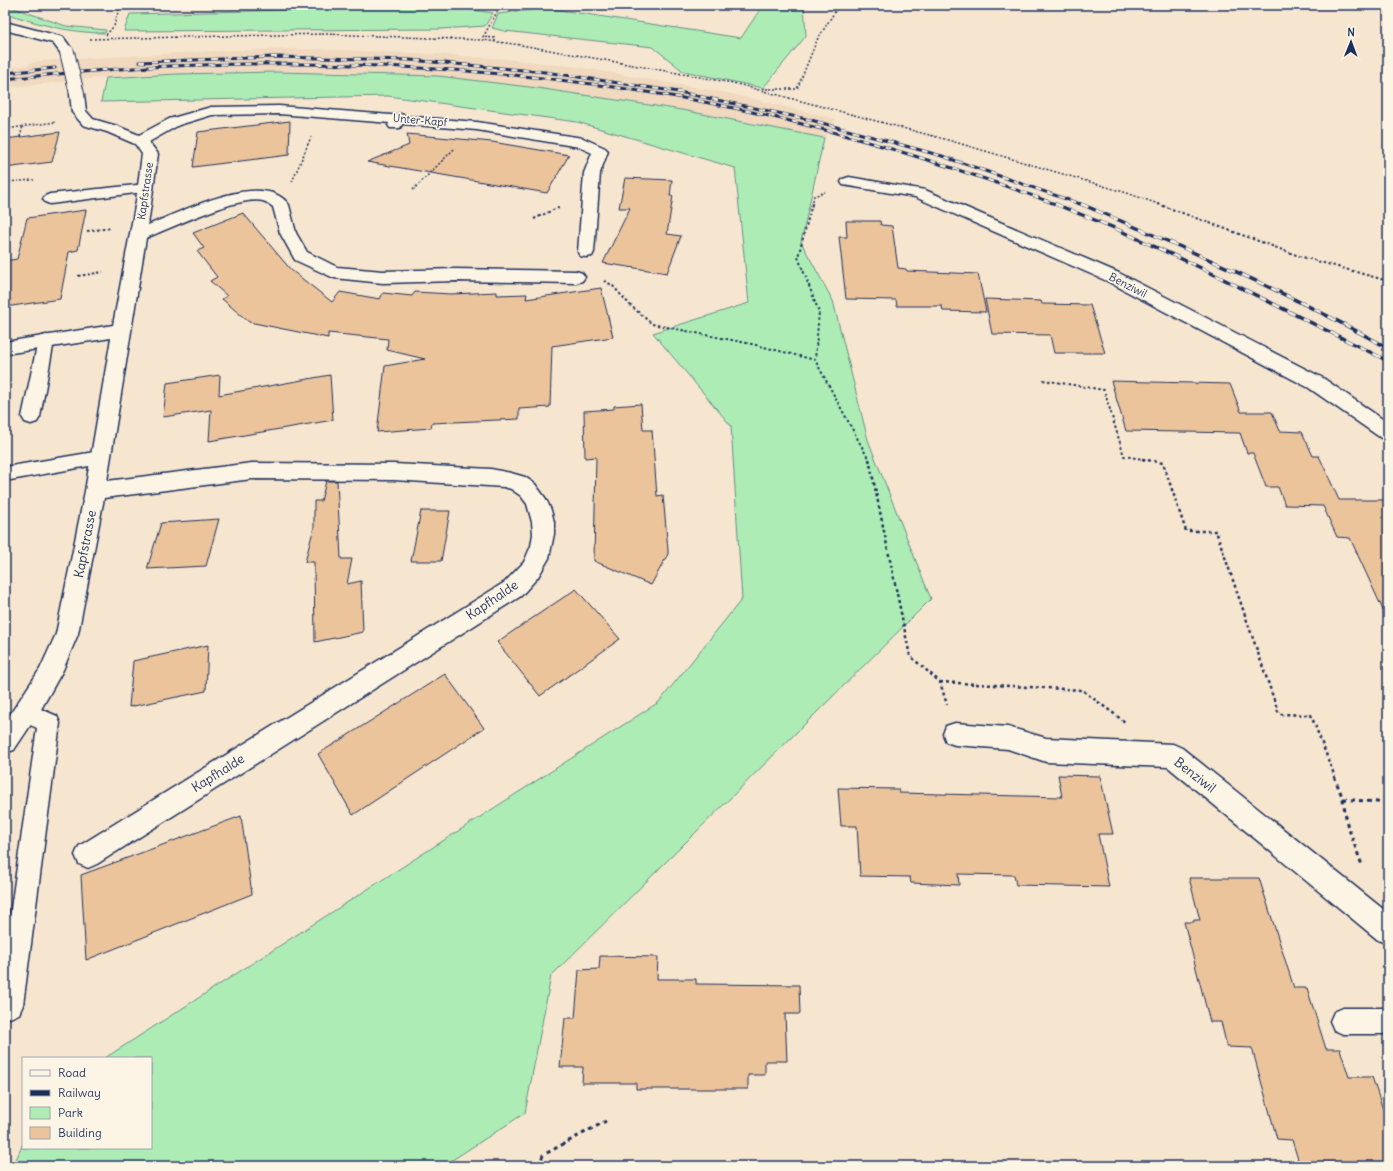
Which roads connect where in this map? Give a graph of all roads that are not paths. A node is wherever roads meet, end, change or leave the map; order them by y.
1 (5, 26) edge
2 (140, 141) junction
3 (849, 182) road end
4 (146, 188) junction
5 (50, 199) dead end
6 (138, 235) junction
7 (586, 252) dead end
8 (576, 277) road end
9 (121, 330) junction
10 (46, 341) junction
11 (5, 348) edge
12 (31, 417) dead end
13 (1388, 433) edge
14 (100, 458) junction
15 (5, 474) edge
16 (95, 491) junction
17 (27, 713) junction
18 (955, 734) dead end
19 (5, 742) edge
20 (88, 855) dead end
21 (1388, 930) edge
22 (10, 1005) dead end
23 (1343, 1021) dead end
24 (1388, 1021) edge

1 - 2 street, bridge
2 - 4 street, Kapfstrasse
2 - 7 street, Unter-Kapf
3 - 13 street, Benziwil
4 - 5 lane
4 - 6 street, Kapfstrasse
6 - 8 street
6 - 9 street, Kapfstrasse
9 - 10 street
9 - 14 street, Kapfstrasse
10 - 11 street
10 - 12 lane
14 - 15 lane
14 - 16 street, Kapfstrasse
16 - 17 street, Kapfstrasse
16 - 20 street, Kapfhalde
17 - 19 street, Kapfstrasse
17 - 22 lane
18 - 21 street, Benziwil
23 - 24 lane

